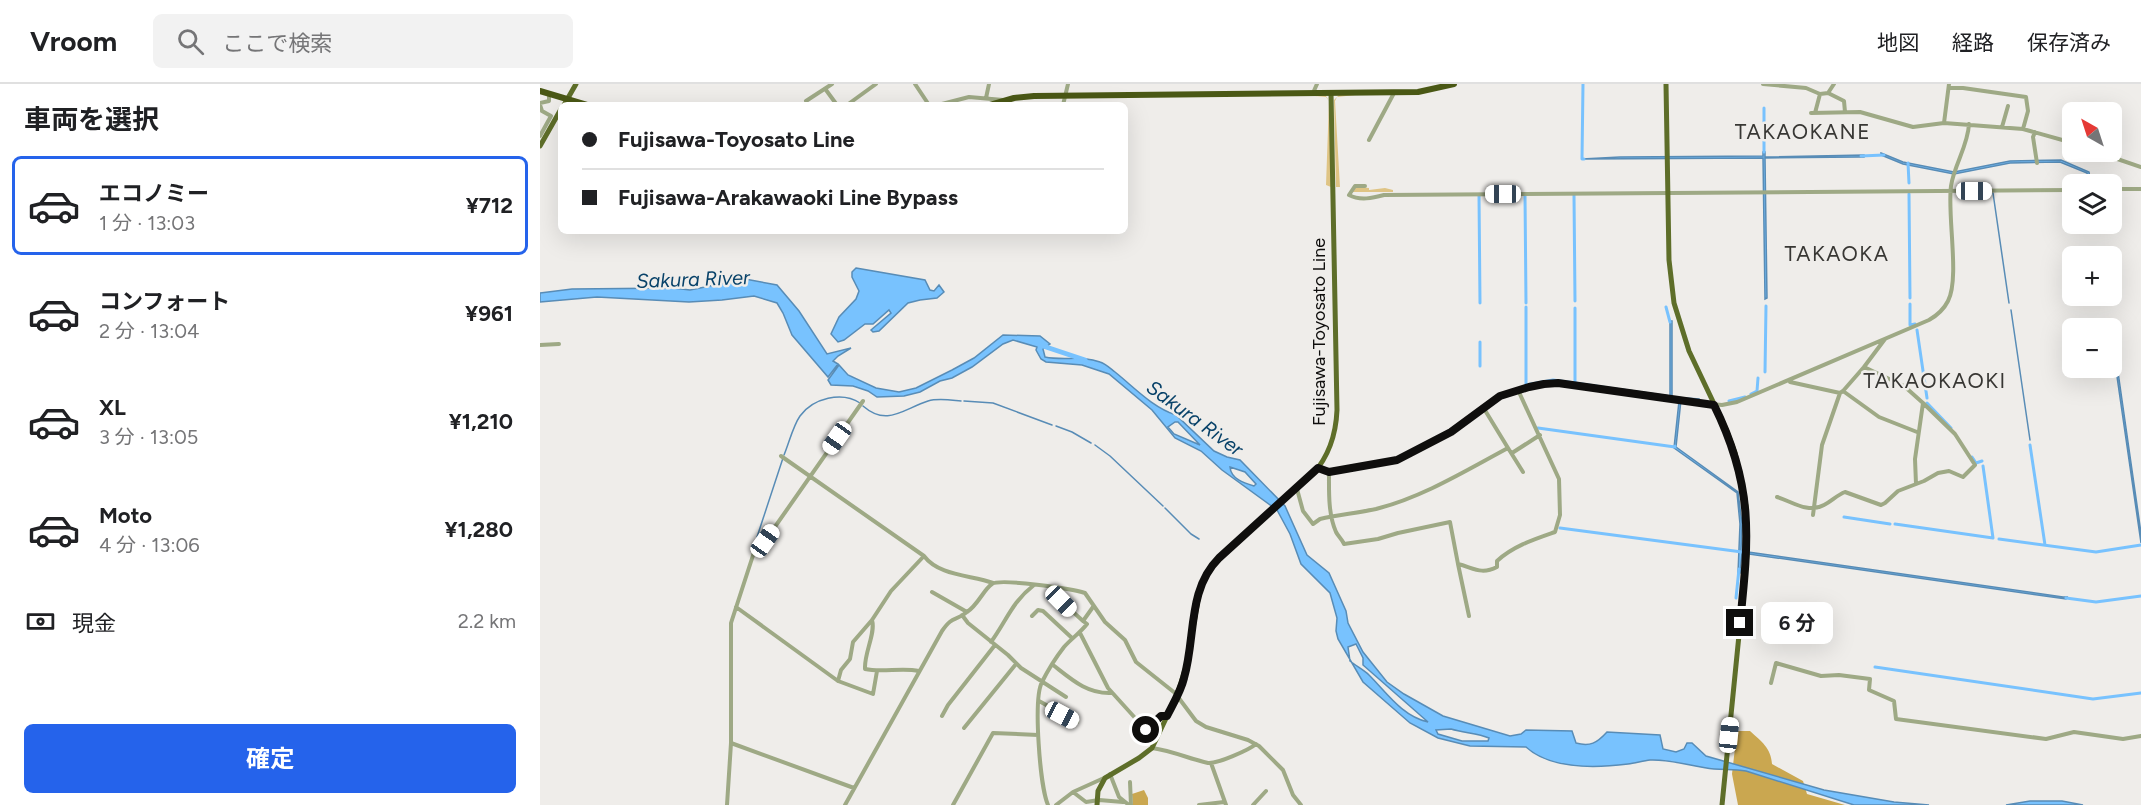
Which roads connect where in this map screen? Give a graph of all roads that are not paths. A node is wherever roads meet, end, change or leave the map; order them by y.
1 (576, 84) edge
2 (832, 84) edge
3 (876, 84) edge
4 (915, 84) edge
5 (988, 84) edge
6 (1068, 84) edge
7 (1317, 84) edge
8 (1454, 84) edge
9 (1666, 84) edge
10 (1763, 84) edge
11 (1834, 84) edge
12 (1806, 86) edge
13 (1949, 86) edge
14 (826, 90) junction
15 (540, 91) edge
16 (1395, 92) junction
17 (1313, 93) junction
18 (1331, 93) junction
19 (1828, 93) junction
20 (549, 94) junction
21 (1820, 94) junction
22 (1064, 95) junction
23 (986, 98) junction
24 (806, 101) dead end
25 (1004, 101) junction
26 (565, 102) edge
27 (835, 102) edge
28 (851, 102) edge
29 (927, 102) edge
30 (948, 102) edge
31 (1000, 102) edge
32 (1063, 102) edge
33 (540, 104) edge
34 (2008, 106) dead end
35 (1845, 112) junction
36 (558, 119) edge
37 (1944, 123) junction
38 (1969, 124) junction
39 (2002, 127) junction
40 (2023, 129) junction
41 (2035, 132) junction
42 (540, 136) edge
43 (1369, 140) dead end
44 (2062, 140) edge
45 (540, 146) edge
46 (2122, 161) edge
47 (2037, 162) dead end
48 (2141, 167) edge
49 (1365, 186) dead end
50 (2122, 189) edge
51 (2141, 189) edge
52 (2062, 190) edge
53 (1951, 191) junction
54 (1668, 192) junction
55 (1886, 338) junction
56 (559, 344) dead end
57 (540, 345) edge
58 (1864, 367) junction
59 (1788, 381) junction
60 (1518, 390) junction
61 (1841, 392) junction
62 (863, 401) dead end
63 (1923, 403) junction
64 (1714, 405) junction
65 (1483, 407) junction
66 (1917, 432) junction
67 (1540, 435) junction
68 (1508, 448) junction
69 (1512, 453) junction
70 (781, 456) dead end
71 (1318, 468) junction
72 (1329, 472) junction
73 (1523, 472) dead end
74 (811, 476) junction
75 (1916, 483) junction
76 (1296, 490) junction
77 (1776, 497) dead end
78 (1814, 508) junction
79 (1813, 515) dead end
80 (1332, 517) junction
81 (924, 556) junction
82 (1458, 564) junction
83 (993, 583) junction
84 (1035, 585) junction
85 (1052, 587) junction
86 (932, 592) dead end
87 (736, 607) junction
88 (1094, 607) junction
89 (967, 612) junction
90 (962, 615) junction
91 (1032, 616) dead end
92 (1469, 616) dead end
93 (873, 620) junction
94 (1083, 621) junction
95 (1080, 633) junction
96 (1072, 638) junction
97 (993, 644) junction
98 (1016, 664) junction
99 (1053, 665) junction
100 (877, 671) junction
101 (920, 671) junction
102 (1042, 680) junction
103 (838, 681) junction
104 (1772, 683) dead end
105 (1111, 693) junction
106 (1177, 695) junction
107 (1066, 697) dead end
108 (1039, 701) junction
109 (942, 716) dead end
110 (1167, 716) junction
111 (1077, 722) dead end
112 (964, 728) dead end
113 (1146, 730) junction
114 (1038, 735) junction
115 (2141, 736) edge
116 (730, 743) junction
117 (1256, 744) junction
118 (1152, 746) junction
119 (1211, 763) junction
120 (1110, 774) junction
121 (1104, 778) junction
122 (1130, 782) dead end
123 (854, 789) junction
124 (1266, 791) dead end
125 (1073, 792) junction
126 (1123, 802) junction
127 (1095, 803) edge
128 (1225, 804) edge
129 (727, 805) edge
130 (845, 805) edge
131 (953, 805) edge
132 (1048, 805) edge
133 (1056, 805) edge
134 (1130, 805) edge
135 (1199, 805) edge
136 (1253, 805) edge
137 (1301, 805) edge
138 (1722, 805) edge

1 - 26 main road
2 - 14 street
3 - 28 street
4 - 29 street
5 - 23 street
6 - 22 street
7 - 17 street
8 - 16 highway
9 - 54 main road
10 - 12 street
11 - 19 street
12 - 21 street
13 - 37 street
13 - 40 street
14 - 24 street
14 - 27 street
15 - 20 highway
16 - 18 highway
16 - 43 street
17 - 18 highway
17 - 22 highway
18 - 71 main road, Fujisawa-Toyosato Line
19 - 21 street
19 - 35 street
20 - 26 highway
20 - 33 street
21 - 35 street
22 - 25 highway
22 - 32 street
23 - 25 street
23 - 30 street
25 - 31 highway
33 - 42 street
34 - 39 street
35 - 37 street
36 - 45 main road
37 - 38 street
38 - 39 street
38 - 53 street
39 - 40 street
40 - 41 street
41 - 44 street
41 - 47 street
46 - 48 street
49 - 54 street
50 - 51 street
52 - 53 street
53 - 54 street
53 - 55 street
54 - 64 main road
55 - 58 street
55 - 59 street
56 - 57 street
58 - 61 street
58 - 63 street
59 - 61 street
59 - 64 street
60 - 64 street
60 - 65 street
60 - 67 street
61 - 66 street
61 - 78 street
62 - 74 street
63 - 66 street
63 - 75 street
64 - 138 main road
65 - 68 street
65 - 72 street
66 - 75 street
67 - 69 street
67 - 82 street
68 - 69 street
68 - 80 street
69 - 73 street
70 - 74 street
71 - 72 street
71 - 76 main road, Fujisawa-Toyosato Line
72 - 80 street
74 - 81 street
74 - 87 street
75 - 78 street
76 - 80 street
76 - 106 main road, Fujisawa-Toyosato Line
77 - 78 street
78 - 79 street
80 - 82 street
81 - 83 street
81 - 93 street
82 - 92 street
83 - 84 street
83 - 89 street
84 - 85 street
84 - 97 street
85 - 88 street
85 - 94 street
86 - 89 street
87 - 103 street
87 - 116 street
88 - 94 street
88 - 106 street
89 - 90 street
90 - 97 street
90 - 101 street
91 - 96 street
93 - 100 street
93 - 103 street
94 - 95 street
95 - 96 street
95 - 105 street
96 - 99 street
97 - 98 street
97 - 109 street
98 - 102 street
98 - 112 street
99 - 102 street
99 - 105 street
100 - 101 street
100 - 103 street
101 - 123 street
102 - 107 street
102 - 108 street
104 - 115 street
105 - 113 street
106 - 110 main road, Fujisawa-Toyosato Line
106 - 117 street
108 - 111 street
108 - 114 street
110 - 113 street
110 - 118 main road, Fujisawa-Toyosato Line
113 - 118 street
114 - 131 street
114 - 132 street
116 - 123 street
116 - 129 street
117 - 119 street
117 - 137 street
118 - 119 street
118 - 120 main road
119 - 128 street
120 - 121 main road
120 - 126 street
121 - 125 street
121 - 127 main road
122 - 134 street
123 - 130 street
124 - 136 street
125 - 127 street
125 - 133 street
126 - 127 street
126 - 134 street
128 - 135 street

